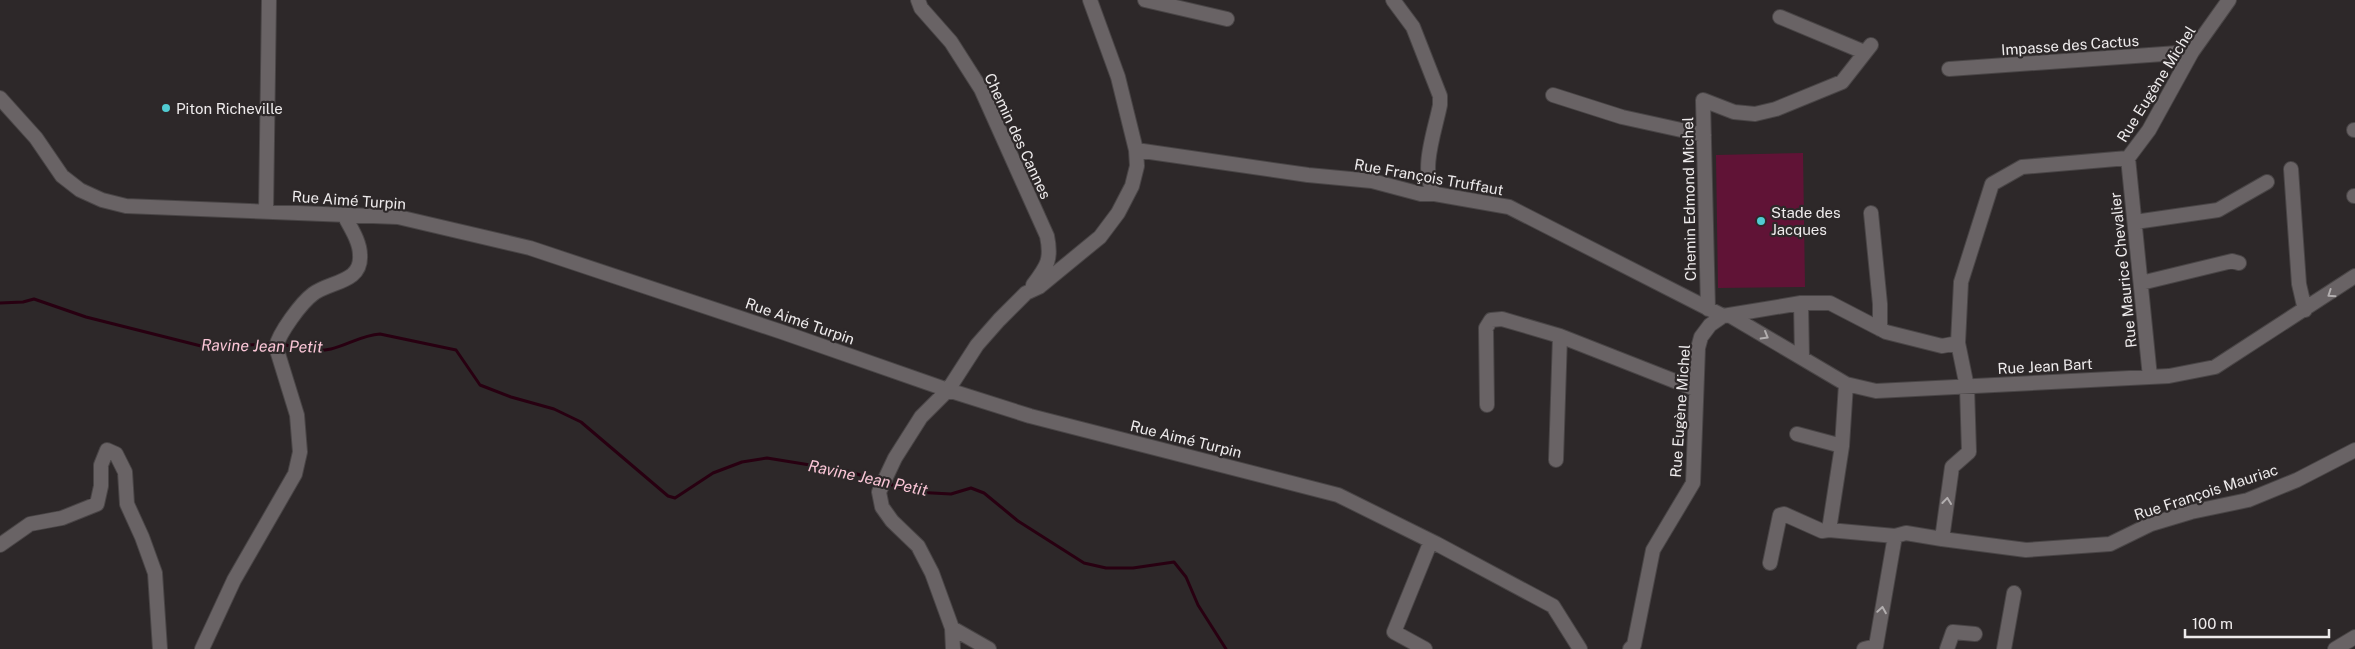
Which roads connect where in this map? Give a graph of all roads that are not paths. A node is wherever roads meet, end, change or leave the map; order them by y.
1 (269, 0) edge
2 (918, 0) edge
3 (1090, 0) edge
4 (1145, 0) edge
5 (1393, 0) edge
6 (2229, 0) edge
7 (1780, 17) dead end
8 (1227, 19) dead end
9 (2192, 52) junction
10 (1949, 70) dead end
11 (1553, 95) dead end
12 (0, 98) edge
13 (1704, 135) junction
14 (1136, 150) junction
15 (2128, 158) junction
16 (2291, 169) dead end
17 (2267, 182) dead end
18 (1435, 194) junction
19 (266, 212) junction
20 (1871, 214) dead end
21 (344, 215) junction
22 (2135, 222) junction
23 (2239, 263) dead end
24 (2355, 276) edge
25 (2141, 283) junction
26 (1026, 293) junction
27 (1801, 303) junction
28 (1708, 310) junction
29 (2305, 310) junction
30 (1726, 316) junction
31 (1880, 329) junction
32 (1560, 336) junction
33 (1958, 343) junction
34 (1802, 358) junction
35 (2150, 378) junction
36 (1846, 384) junction
37 (1967, 387) junction
38 (1695, 389) junction
39 (948, 390) junction
40 (1487, 405) dead end
41 (1797, 434) dead end
42 (1842, 446) junction
43 (2355, 450) edge
44 (1556, 460) dead end
45 (1829, 530) junction
46 (1895, 536) junction
47 (1942, 538) junction
48 (1431, 540) junction
49 (0, 545) edge
50 (1770, 563) dead end
51 (2014, 593) dead end
52 (952, 628) junction
53 (1975, 634) dead end
54 (2355, 637) edge
55 (1636, 648) edge
56 (160, 649) edge
57 (202, 649) edge
58 (952, 649) edge
59 (989, 649) edge
60 (1425, 649) edge
61 (1580, 649) edge
62 (1864, 649) edge
63 (1947, 649) edge
64 (2004, 649) edge
65 (2335, 649) edge

1 - 19 street
2 - 26 street, Chemin des Cannes
3 - 14 street
4 - 8 street
5 - 18 street
6 - 9 street, Rue Eugène Michel
7 - 13 street, Chemin Edmond Michel
9 - 10 street, Impasse des Cactus
9 - 15 street, Rue Eugène Michel
11 - 13 street
12 - 19 street, Rue Aimé Turpin
13 - 28 street, Chemin Edmond Michel
14 - 18 street, Rue François Truffaut
14 - 26 street
15 - 22 street, Rue Maurice Chevalier
15 - 33 street, Rue Eugène Michel
16 - 29 street
17 - 22 street
18 - 28 street, Rue François Truffaut
19 - 21 street, Rue Aimé Turpin
20 - 31 street
21 - 39 street, Rue Aimé Turpin
21 - 57 street
22 - 25 street, Rue Maurice Chevalier
23 - 25 street
24 -> 29 street, Rue Jean Bart
25 - 35 street, Rue Maurice Chevalier
26 - 39 street
27 - 30 street
27 - 31 street
27 - 34 street
28 - 30 street, Rue François Truffaut
29 - 35 street, Rue Jean Bart
30 -> 34 street, Rue Jean Bart
30 - 38 street, Rue Eugène Michel
31 - 33 street
32 - 38 street
32 - 40 street
32 - 44 street
33 - 37 street, Rue Eugène Michel
34 - 36 street, Rue Jean Bart
35 - 37 street, Rue Jean Bart
36 - 37 street, Rue Jean Bart
36 - 42 street
47 -> 37 street, Rue Eugène Michel
38 - 55 street, Rue Eugène Michel
39 - 48 street, Rue Aimé Turpin
39 - 52 street
41 - 42 street
42 - 45 street
43 - 47 street, Rue François Mauriac
45 - 46 street, Rue François Mauriac
45 - 50 street, Rue François Mauriac
46 - 47 street, Rue François Mauriac
62 -> 46 street
48 - 60 street
48 - 61 street, Rue Aimé Turpin
49 - 56 street
51 - 64 street
52 - 58 street
52 - 59 street
53 - 63 street
54 - 65 street

